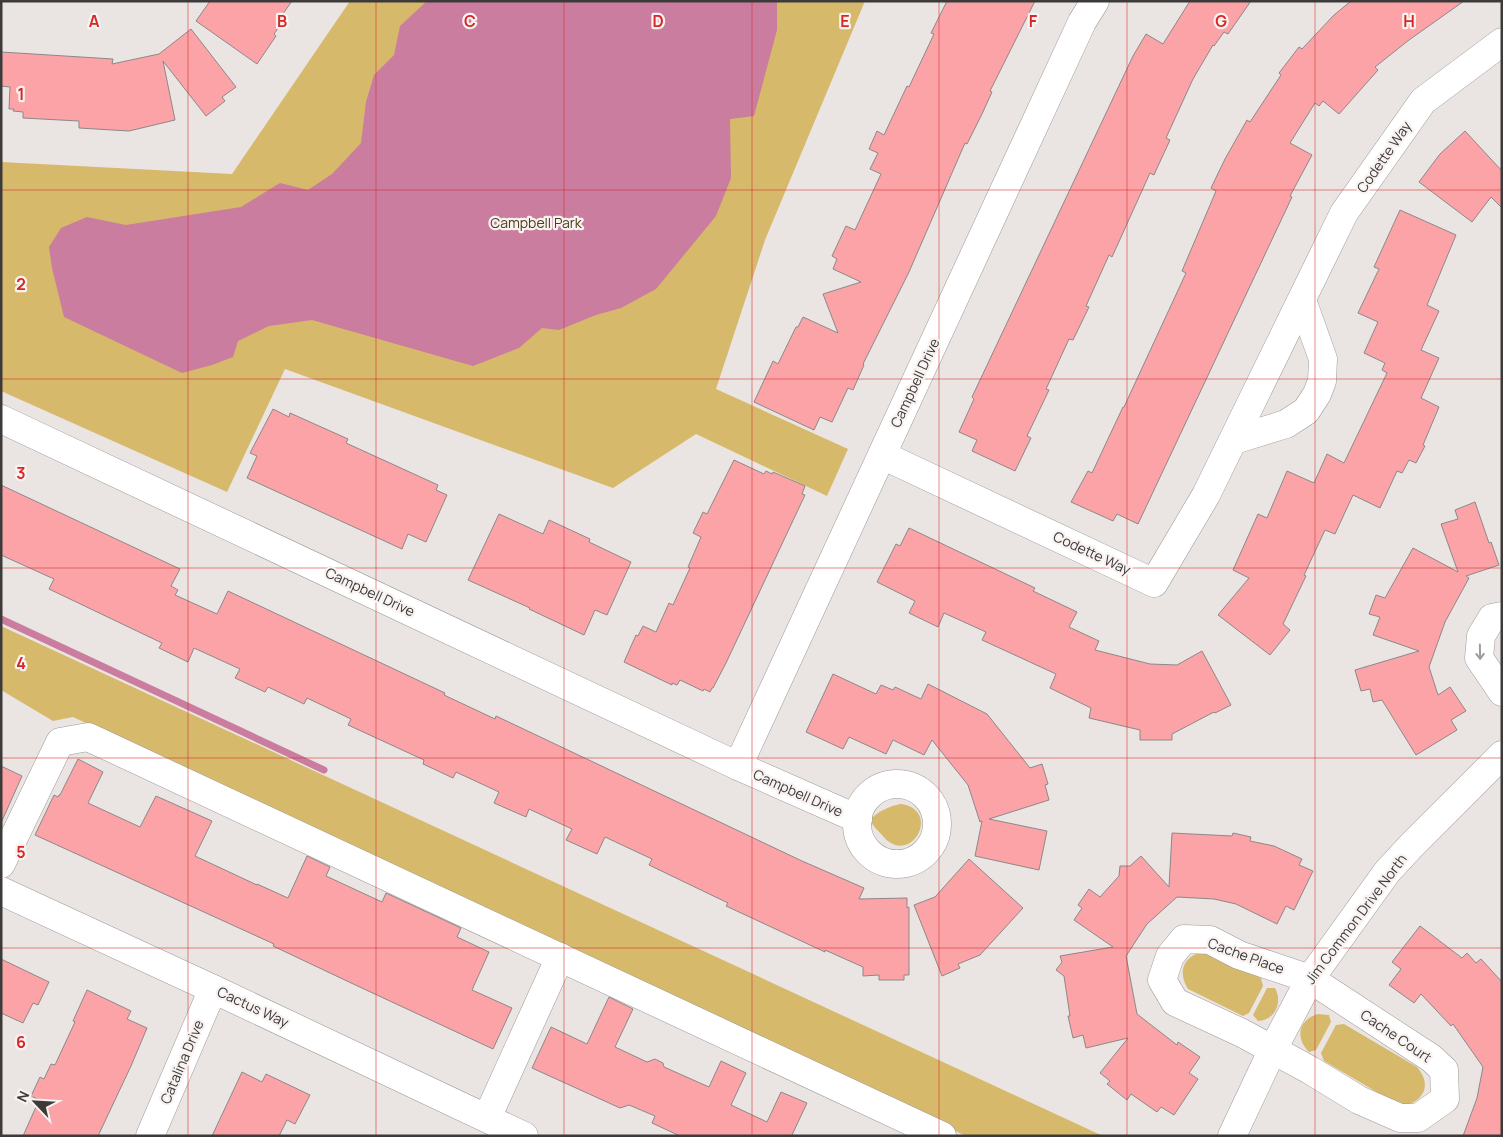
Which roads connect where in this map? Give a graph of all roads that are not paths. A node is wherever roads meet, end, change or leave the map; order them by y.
1 (1095, 1) edge
2 (1502, 42) edge
3 (1302, 300) junction
4 (1, 419) edge
5 (1234, 440) junction
6 (882, 454) junction
7 (1502, 616) edge
8 (1502, 692) edge
9 (1502, 755) edge
10 (738, 766) junction
11 (858, 819) dead end
12 (1, 864) edge
13 (1, 891) edge
14 (560, 957) junction
15 (1310, 979) junction
16 (213, 989) junction
17 (1272, 1051) junction
18 (504, 1129) edge
19 (150, 1136) edge
20 (942, 1136) edge
21 (1232, 1136) edge

1 - 6 street, Campbell Drive
2 - 3 street, Codette Way
3 - 5 street, Codette Way
3 - 5 street
4 - 10 street, Campbell Drive
5 - 6 street, Codette Way
6 - 10 street, Campbell Drive
7 -> 8 street
9 - 15 street, Jim Common Drive North
10 - 11 street, Campbell Drive
12 - 14 street
13 - 16 street, Cactus Way
14 - 18 street
14 - 20 street
15 - 17 street, Jim Common Drive North
15 - 17 street, Cache Place
15 - 17 street, Cache Court
16 - 18 street, Cactus Way
16 - 19 street, Catalina Drive
17 - 21 street, Jim Common Drive North

